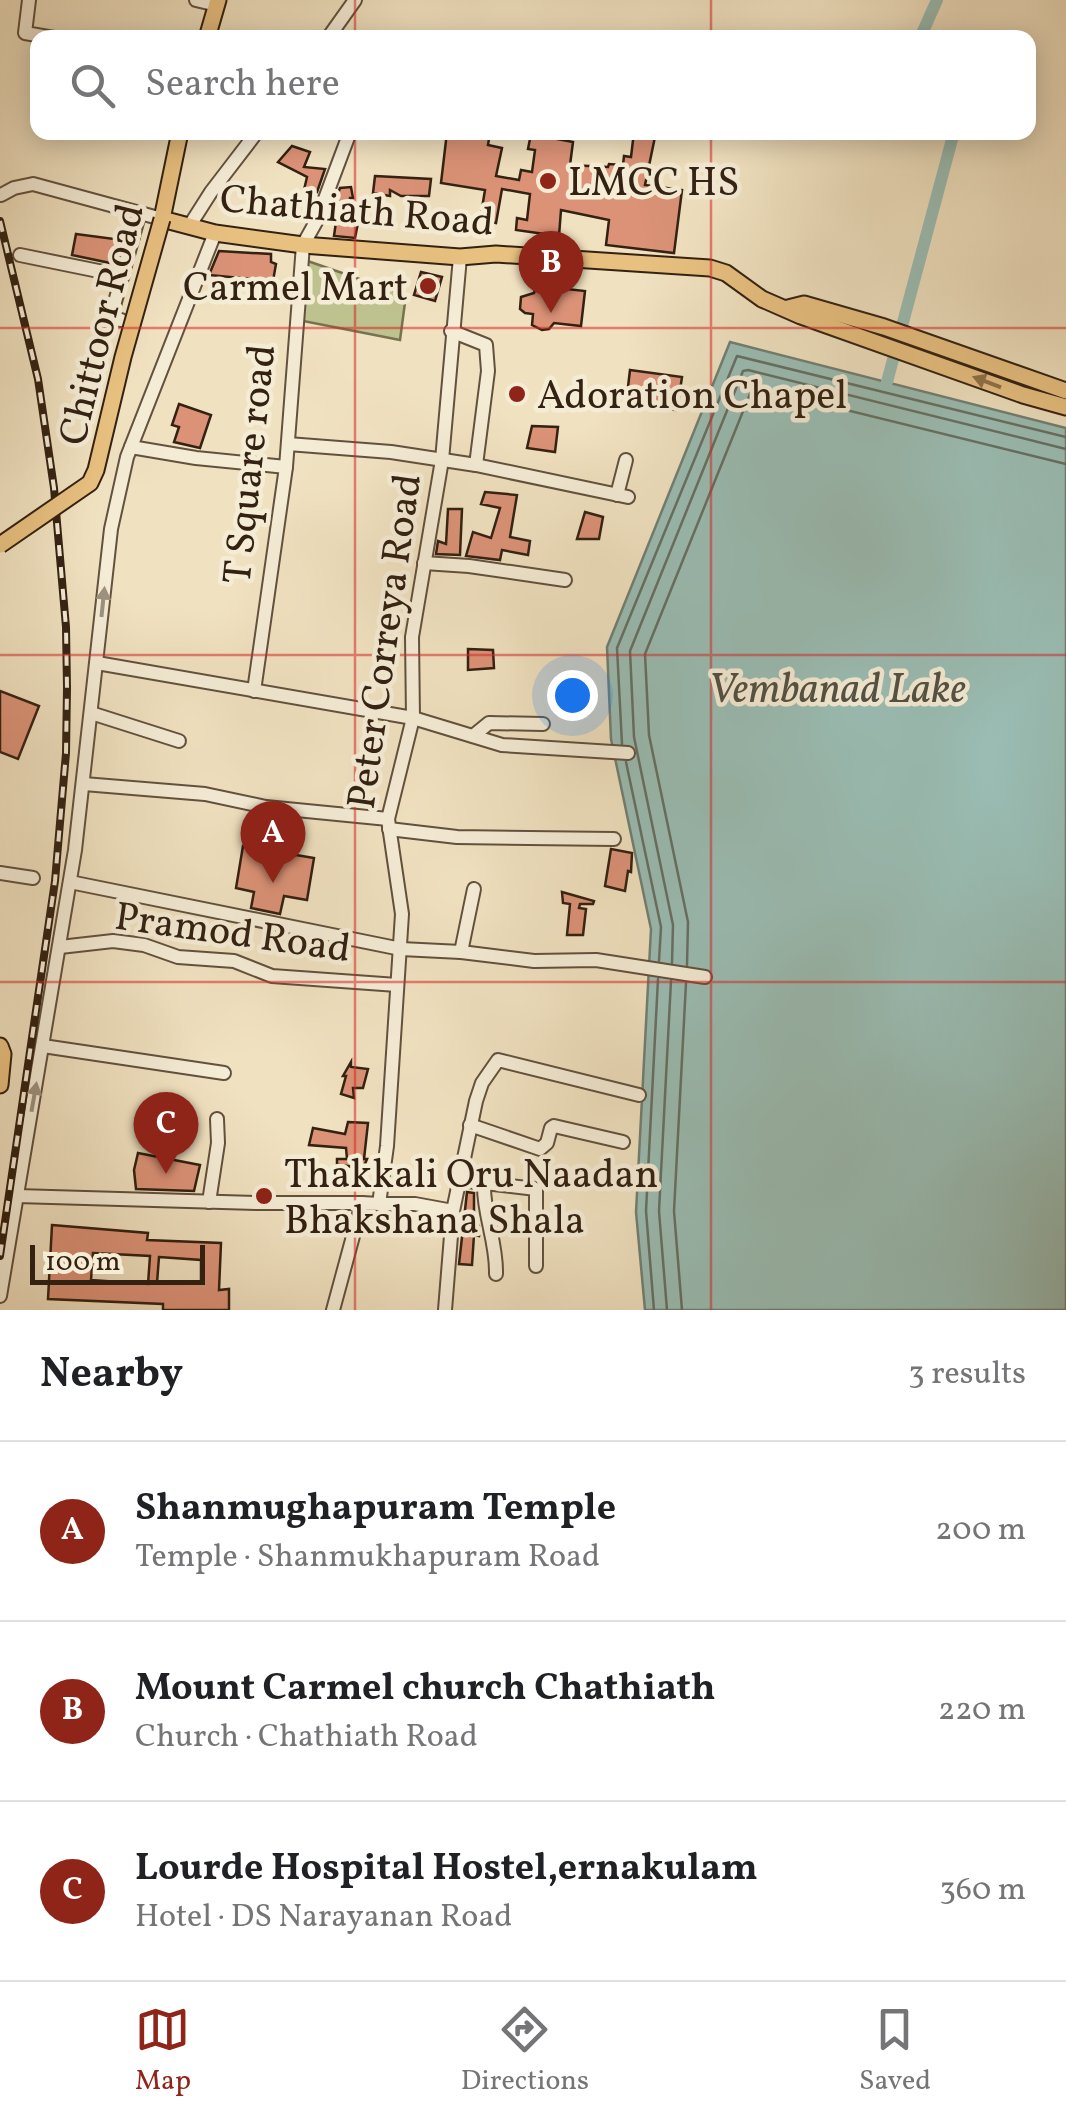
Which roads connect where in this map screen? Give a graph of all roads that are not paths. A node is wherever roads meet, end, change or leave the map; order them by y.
1 (28, 0) edge
2 (196, 0) edge
3 (356, 0) edge
4 (217, 2) edge
5 (208, 30) edge
6 (334, 30) edge
7 (30, 34) edge
8 (178, 140) edge
9 (251, 140) edge
10 (347, 140) edge
11 (1, 195) edge
12 (139, 215) junction
13 (162, 219) junction
14 (190, 225) junction
15 (216, 233) junction
16 (303, 244) junction
17 (20, 255) dead end
18 (460, 257) junction
19 (123, 276) junction
20 (121, 320) dead end
21 (452, 330) junction
22 (921, 344) junction
23 (1066, 390) edge
24 (1066, 407) edge
25 (288, 444) junction
26 (131, 446) junction
27 (442, 460) junction
28 (626, 460) dead end
29 (476, 465) junction
30 (286, 466) junction
31 (0, 545) edge
32 (424, 563) junction
33 (564, 580) dead end
34 (97, 663) junction
35 (254, 690) junction
36 (92, 713) junction
37 (413, 718) junction
38 (543, 724) dead end
39 (474, 736) junction
40 (179, 741) dead end
41 (628, 753) dead end
42 (84, 784) junction
43 (388, 824) junction
44 (614, 839) dead end
45 (0, 873) edge
46 (33, 878) dead end
47 (70, 882) junction
48 (474, 889) dead end
49 (60, 947) junction
50 (401, 949) junction
51 (462, 952) junction
52 (705, 977) dead end
53 (396, 985) junction
54 (43, 1046) junction
55 (1, 1051) edge
56 (224, 1072) dead end
57 (0, 1086) edge
58 (639, 1095) dead end
59 (217, 1119) dead end
60 (470, 1125) junction
61 (624, 1142) dead end
62 (459, 1180) junction
63 (484, 1184) junction
64 (16, 1196) junction
65 (209, 1202) junction
66 (362, 1203) junction
67 (379, 1204) junction
68 (453, 1211) junction
69 (536, 1266) dead end
70 (496, 1274) dead end
71 (0, 1296) edge
72 (333, 1310) edge
73 (445, 1310) edge

1 - 7 street
2 - 4 street
3 - 6 street
4 - 5 main road
8 - 13 main road, Chittoor Road
9 - 14 street
10 - 16 street
11 - 12 street
12 - 13 street
12 - 19 street
13 - 14 main road, Chathiath Road
13 - 31 main road, Chittoor Road, bridge
14 - 15 main road, Chathiath Road
15 - 16 main road, Chathiath Road
15 - 26 street
16 - 18 main road, Chathiath Road
16 - 25 street, T Square road
17 - 19 street
18 - 21 street, Peter Correya Road
18 - 22 main road, Chathiath Road
19 - 20 street
21 - 27 street, Peter Correya Road
21 - 29 street
22 - 23 main road
24 -> 22 main road
25 - 27 street
25 - 30 street, T Square road
26 - 30 street
34 -> 26 street
27 - 29 street
27 - 32 street, Peter Correya Road
28 - 29 street
30 - 35 street, T Square road
32 - 33 street
32 - 37 street, Peter Correya Road
34 - 35 street
34 - 36 street
35 - 37 street
36 - 40 street
36 - 42 street
37 - 39 street
37 - 43 street, Peter Correya Road
38 - 39 street
39 - 41 street
42 - 43 street
42 - 47 street
43 - 44 street
43 - 50 street, Peter Correya Road
45 - 46 street
47 - 49 street
47 - 50 street
48 - 51 street
49 - 53 street, Pramod Road
49 - 54 street
50 - 51 street
50 - 53 street, Peter Correya Road
51 - 52 street
53 - 67 street, Peter Correya Road
54 - 56 street
64 -> 54 street
55 - 57 main road
58 - 60 street
59 - 65 street
60 - 61 street
60 - 62 street
62 - 63 street
62 - 68 street
63 - 69 street
63 - 70 street
64 - 65 street
64 - 71 street
65 - 66 street
66 - 67 street
66 - 72 street
67 - 68 street
68 - 73 street

